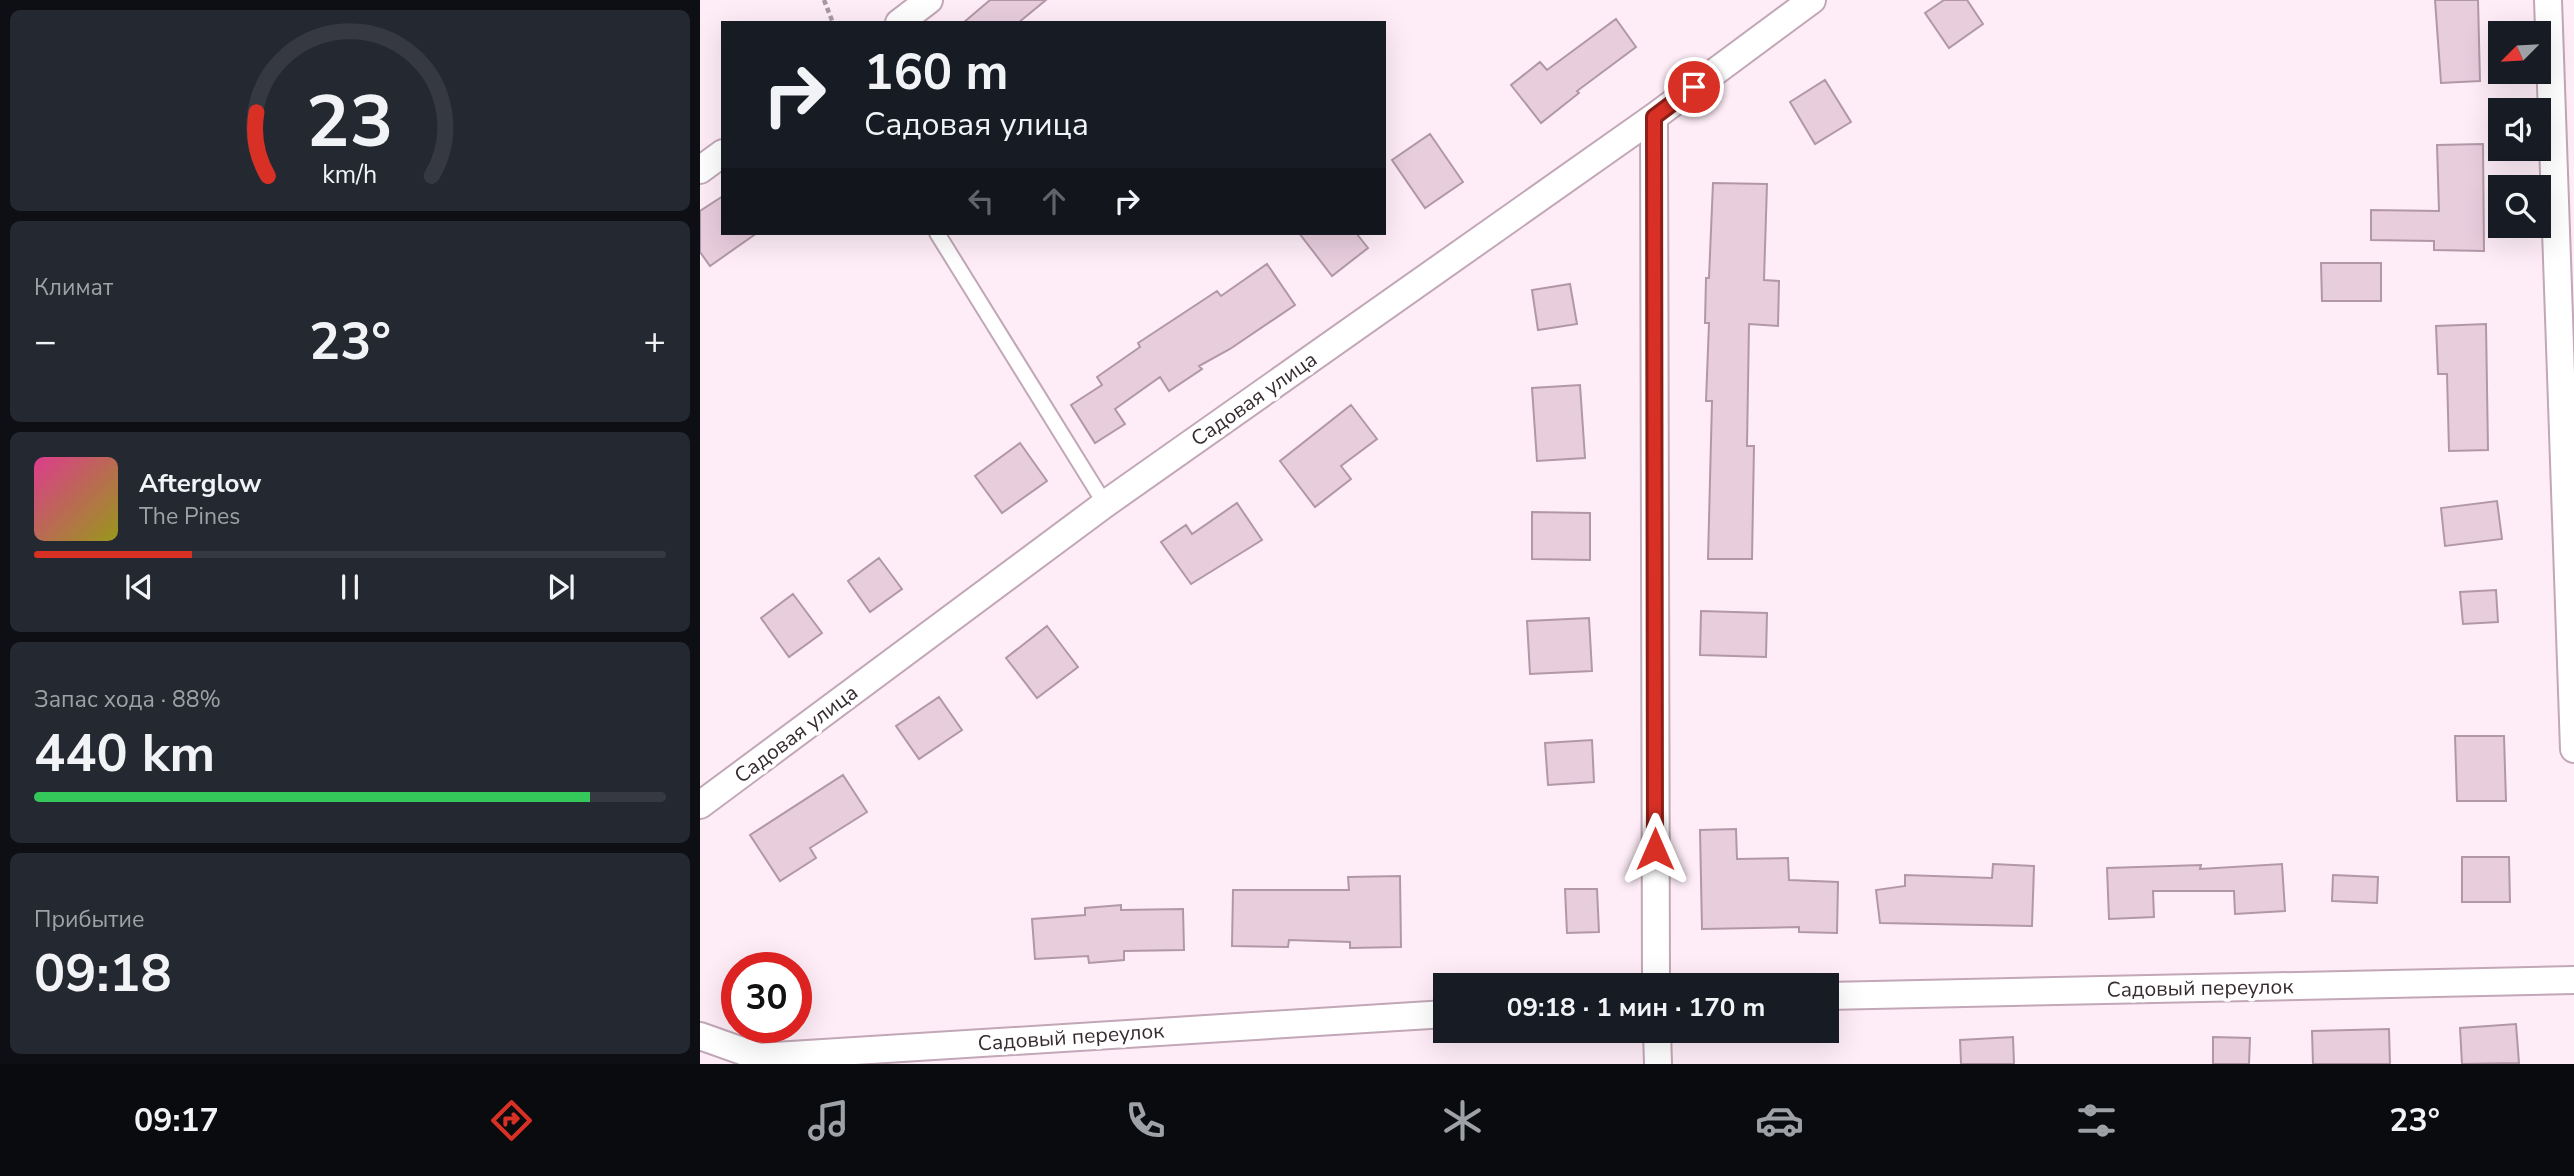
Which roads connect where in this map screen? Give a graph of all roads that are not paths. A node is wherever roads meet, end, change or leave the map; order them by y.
1 (929, 0) edge
2 (1812, 0) edge
3 (2548, 0) edge
4 (902, 21) edge
5 (1654, 117) junction
6 (721, 154) edge
7 (700, 170) edge
8 (938, 235) edge
9 (1105, 504) junction
10 (2574, 748) edge
11 (700, 805) edge
12 (1656, 973) edge
13 (2574, 980) edge
14 (1839, 996) edge
15 (1433, 1015) edge
16 (700, 1036) edge
17 (1657, 1043) edge
18 (759, 1061) edge
19 (1658, 1064) edge

1 - 4 street
2 - 5 street, Садовая улица
3 - 10 street
5 - 9 street, Садовая улица
5 - 12 street
6 - 7 street
8 - 9 lane
9 - 11 street, Садовая улица
13 - 14 street, Садовый переулок
15 - 18 street, Садовый переулок
16 - 18 street, Садовый переулок
17 - 19 street

